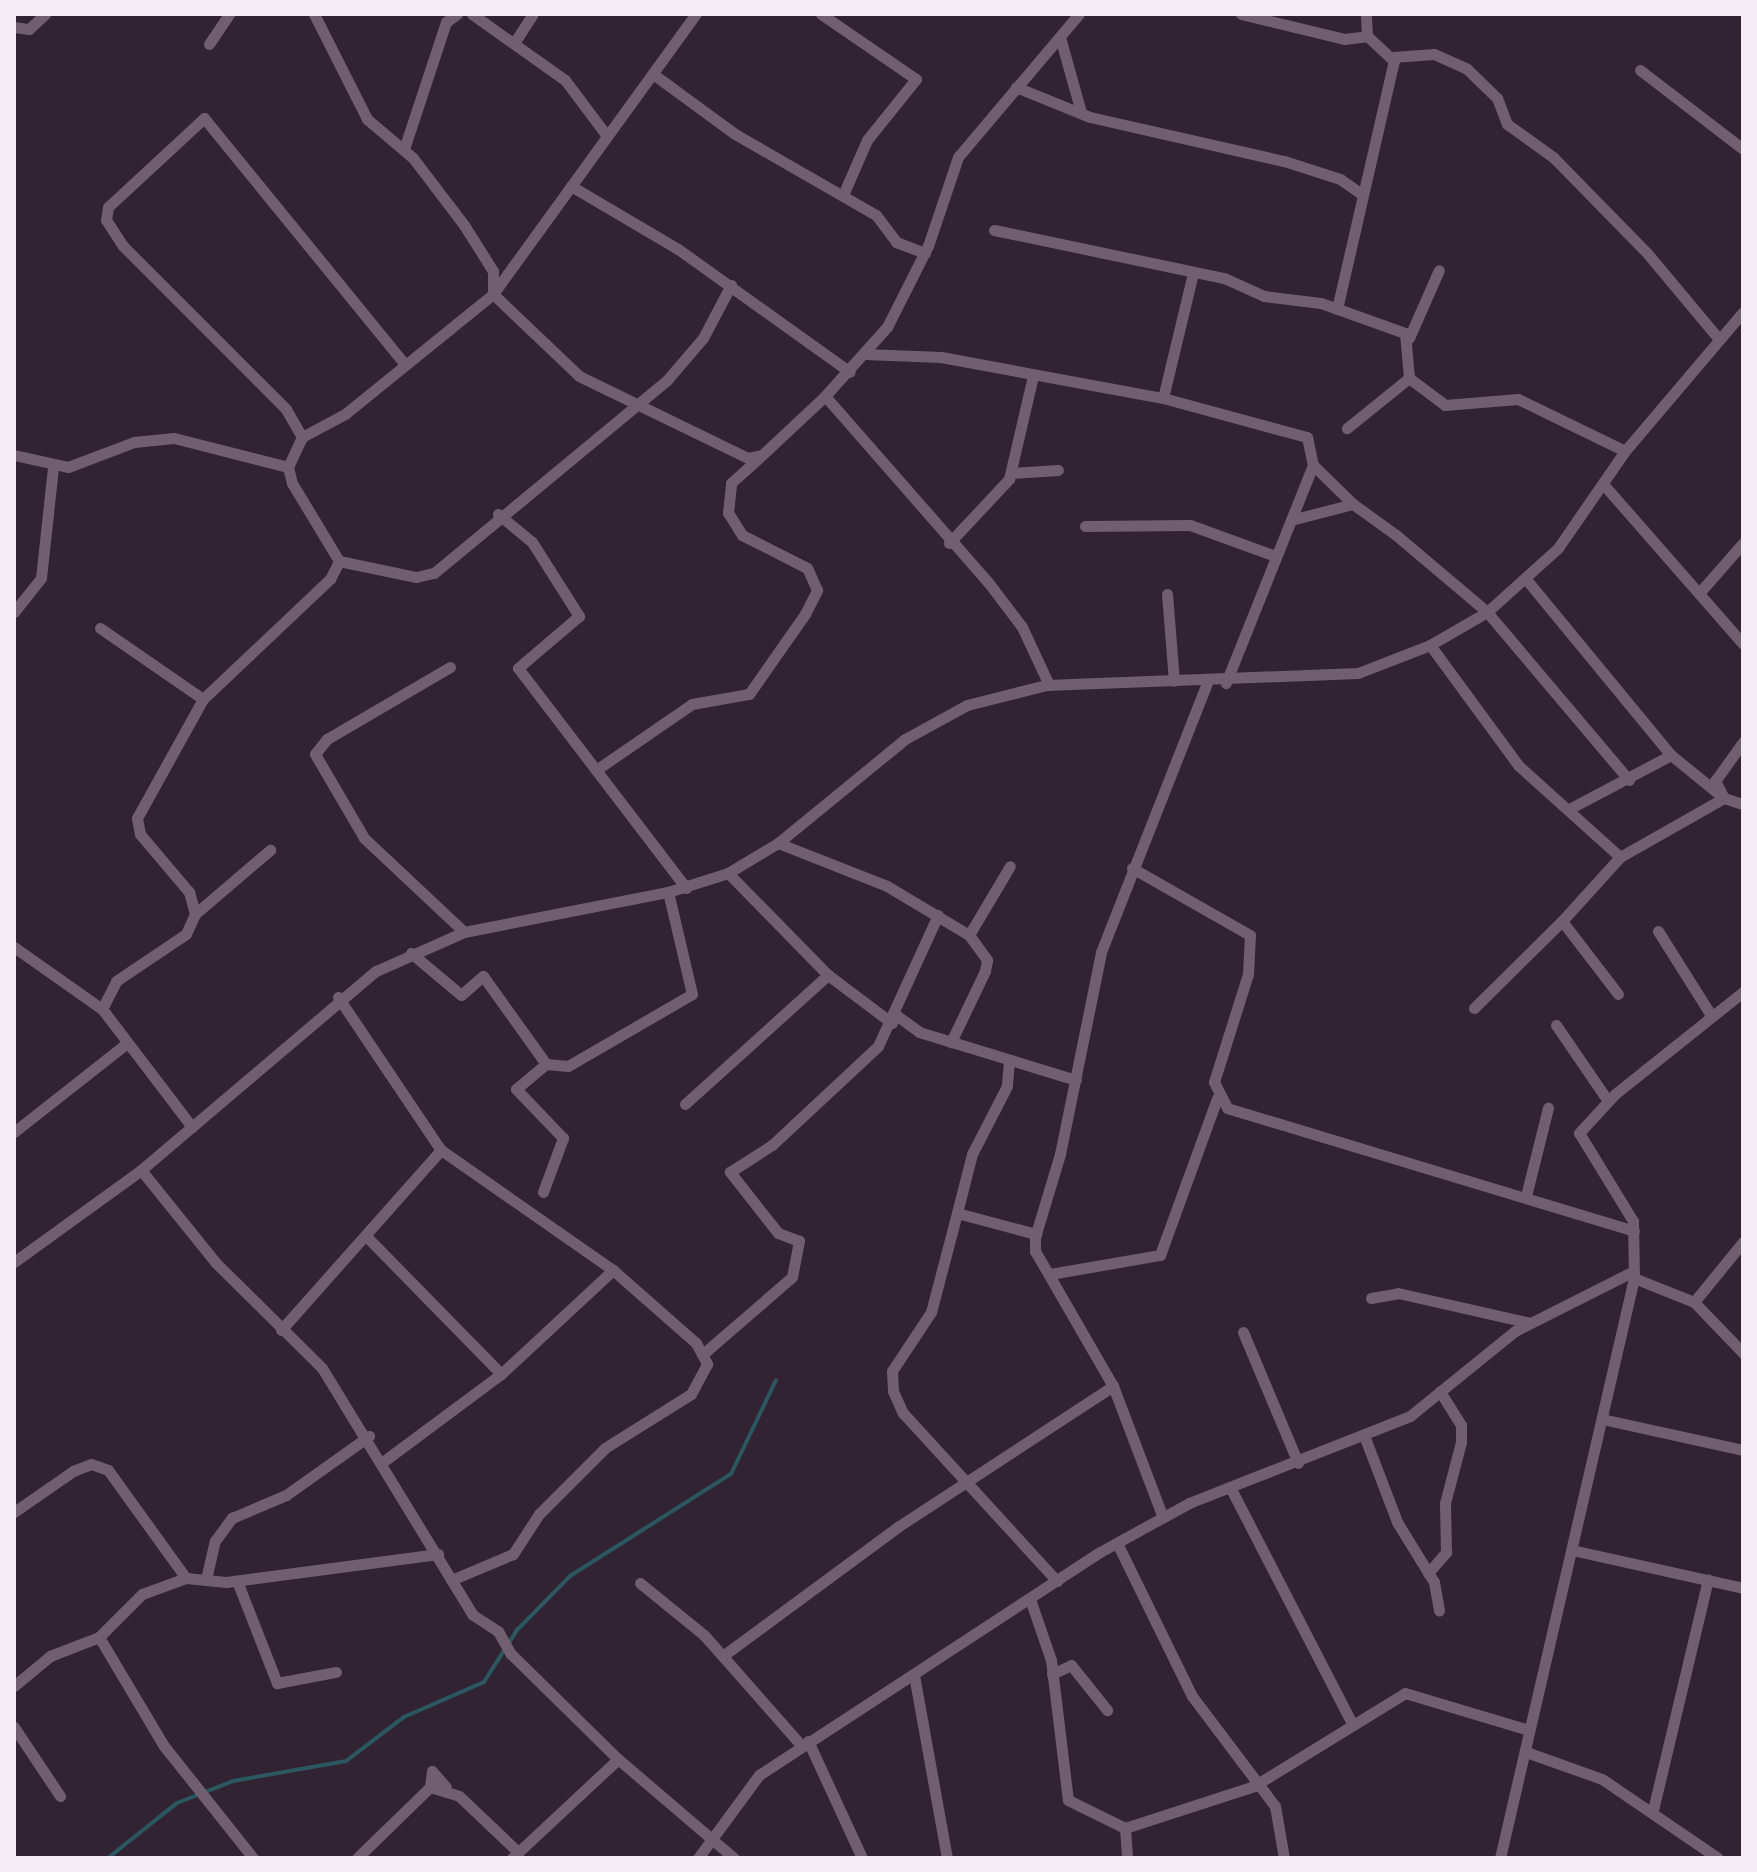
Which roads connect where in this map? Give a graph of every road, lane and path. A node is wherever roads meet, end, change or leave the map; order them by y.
1 (45, 14) edge
2 (229, 14) edge
3 (314, 14) edge
4 (457, 14) edge
5 (472, 14) edge
6 (533, 14) edge
7 (696, 14) edge
8 (821, 14) edge
9 (1079, 14) edge
10 (1241, 14) edge
11 (1366, 14) edge
12 (14, 27) edge
13 (1367, 36) junction
14 (1060, 37) junction
15 (516, 40) junction
16 (209, 44) dead end
17 (1393, 57) junction
18 (1640, 70) dead end
19 (653, 74) junction
20 (1016, 87) junction
21 (1081, 112) junction
22 (607, 136) junction
23 (404, 149) junction
24 (1743, 149) edge
25 (571, 186) junction
26 (1360, 193) junction
27 (843, 195) junction
28 (994, 230) dead end
29 (925, 253) junction
30 (1439, 270) dead end
31 (1193, 273) junction
32 (731, 285) junction
33 (493, 294) junction
34 (1337, 309) junction
35 (1743, 312) edge
36 (1409, 338) junction
37 (1718, 338) junction
38 (865, 354) junction
39 (403, 362) junction
40 (850, 372) junction
41 (1033, 376) junction
42 (1409, 378) junction
43 (825, 396) junction
44 (1163, 398) junction
45 (641, 403) junction
46 (1347, 428) dead end
47 (302, 437) junction
48 (1625, 451) junction
49 (14, 455) edge
50 (736, 455) junction
51 (762, 455) junction
52 (1313, 465) junction
53 (288, 467) junction
54 (53, 468) junction
55 (1058, 470) dead end
56 (740, 473) junction
57 (1011, 473) junction
58 (1604, 485) junction
59 (1353, 504) junction
60 (498, 514) junction
61 (1291, 520) junction
62 (1085, 526) dead end
63 (949, 543) junction
64 (1743, 543) edge
65 (1275, 556) junction
66 (339, 561) junction
67 (1525, 578) junction
68 (1700, 592) junction
69 (1167, 594) dead end
70 (14, 612) edge
71 (1487, 612) junction
72 (100, 628) dead end
73 (1743, 644) edge
74 (1430, 645) junction
75 (450, 667) dead end
76 (1174, 681) junction
77 (1207, 683) junction
78 (1226, 683) junction
79 (1049, 685) junction
80 (203, 699) junction
81 (1743, 742) edge
82 (1671, 755) junction
83 (596, 770) junction
84 (1629, 780) junction
85 (1724, 798) junction
86 (1743, 804) edge
87 (1569, 809) junction
88 (778, 843) junction
89 (270, 850) dead end
90 (1620, 857) junction
91 (1010, 866) dead end
92 (1132, 868) junction
93 (728, 873) junction
94 (686, 888) junction
95 (668, 892) junction
96 (195, 914) junction
97 (938, 915) junction
98 (1562, 921) junction
99 (1658, 931) dead end
100 (464, 932) junction
101 (969, 935) junction
102 (14, 947) edge
103 (411, 953) junction
104 (828, 975) junction
105 (1743, 992) edge
106 (1618, 994) dead end
107 (338, 997) junction
108 (1474, 1008) dead end
109 (102, 1009) junction
110 (1711, 1015) junction
111 (894, 1019) junction
112 (1556, 1025) dead end
113 (951, 1042) junction
114 (126, 1044) junction
115 (1009, 1061) junction
116 (546, 1064) junction
117 (1076, 1080) junction
118 (1217, 1098) junction
119 (1608, 1101) junction
120 (685, 1104) dead end
121 (1548, 1108) dead end
122 (192, 1127) junction
123 (14, 1132) edge
124 (441, 1150) junction
125 (141, 1170) junction
126 (543, 1192) dead end
127 (1526, 1196) junction
128 (957, 1213) junction
129 (1634, 1231) junction
130 (1036, 1234) junction
131 (366, 1236) junction
132 (1743, 1242) edge
133 (14, 1262) edge
134 (613, 1270) junction
135 (1050, 1274) junction
136 (1634, 1275) junction
137 (1371, 1298) dead end
138 (1694, 1302) junction
139 (1530, 1323) junction
140 (281, 1330) junction
141 (1243, 1332) dead end
142 (704, 1353) junction
143 (1743, 1353) edge
144 (501, 1374) junction
145 (1113, 1386) junction
146 (1440, 1391) junction
147 (1602, 1419) junction
148 (369, 1436) junction
149 (1365, 1438) junction
150 (1743, 1450) edge
151 (384, 1461) junction
152 (1298, 1463) junction
153 (965, 1482) junction
154 (1230, 1487) junction
155 (14, 1512) edge
156 (1162, 1515) junction
157 (1117, 1543) junction
158 (1572, 1550) junction
159 (438, 1554) junction
160 (1428, 1573) junction
161 (186, 1578) junction
162 (206, 1579) junction
163 (1708, 1579) junction
164 (451, 1580) junction
165 (237, 1581) junction
166 (1057, 1581) junction
167 (640, 1583) dead end
168 (1743, 1588) edge
169 (1031, 1602) junction
170 (1439, 1611) dead end
171 (99, 1637) junction
172 (724, 1655) junction
173 (336, 1672) dead end
174 (1052, 1674) junction
175 (914, 1675) junction
176 (14, 1686) edge
177 (1107, 1710) dead end
178 (1351, 1721) junction
179 (14, 1727) edge
180 (1529, 1730) junction
181 (804, 1743) junction
182 (1529, 1753) junction
183 (618, 1759) junction
184 (1254, 1786) junction
185 (60, 1796) dead end
186 (1653, 1810) junction
187 (1125, 1828) junction
188 (713, 1834) junction
189 (514, 1854) edge
190 (253, 1858) edge
191 (357, 1858) edge
192 (698, 1858) edge
193 (734, 1858) edge
194 (862, 1858) edge
195 (947, 1858) edge
196 (1127, 1858) edge
197 (1284, 1858) edge
198 (1500, 1858) edge
199 (1718, 1858) edge

1 - 12 street
2 - 16 street
3 - 23 street
4 - 23 street
5 - 15 street
6 - 15 street
7 - 19 street
8 - 27 street
9 - 14 street
10 - 13 street
11 - 13 street
13 - 17 street
14 - 20 street
14 - 21 street
15 - 22 street
17 - 26 street
17 - 37 street
18 - 24 street
19 - 22 street
19 - 27 street
20 - 21 street
20 - 29 street
21 - 26 street
22 - 25 street
23 - 33 street
25 - 32 street
25 - 33 street
26 - 34 street
27 - 29 street
28 - 31 street
29 - 38 street
30 - 36 street
31 - 34 street
31 - 44 street
32 - 40 street
32 - 45 street
33 - 39 street
33 - 45 street
34 - 36 street
35 - 37 street
36 - 42 street
37 - 48 street
38 - 40 street
38 - 41 street
39 - 47 street
39 - 47 street
40 - 43 street
41 - 44 street
41 - 57 street
42 - 46 street
42 - 48 street
43 - 51 street
43 - 63 street
44 - 52 street
45 - 50 street
45 - 60 street
47 - 53 street
48 - 58 street
49 - 54 street
50 - 51 street
50 - 56 street
51 - 56 street
52 - 59 street
52 - 61 street
53 - 54 street
53 - 66 street
54 - 70 street
55 - 57 street
56 - 83 street
57 - 63 street
58 - 67 street
58 - 68 street
59 - 61 street
59 - 71 street
60 - 66 street
60 - 83 street
61 - 65 street
62 - 65 street
63 - 79 street
64 - 68 street
65 - 78 street
66 - 80 street
67 - 71 street
67 - 82 street
68 - 73 street
69 - 76 street
71 - 74 street
71 - 84 street
72 - 80 street
74 - 78 street
74 - 87 street
75 - 100 street
76 - 77 street
76 - 79 street
77 - 78 street
77 - 92 street
79 - 88 street
80 - 96 street
81 - 85 street
82 - 84 street
82 - 85 street
83 - 94 street
84 - 87 street
85 - 86 street
85 - 90 street
87 - 90 street
88 - 93 street
88 - 97 street
89 - 96 street
90 - 98 street
91 - 101 street
92 - 117 street
92 - 118 street
93 - 94 street
93 - 104 street
94 - 95 street
95 - 100 street
95 - 116 street
96 - 109 street
97 - 101 street
97 - 111 street
98 - 106 street
98 - 108 street
99 - 110 street
100 - 103 street
101 - 113 street
102 - 109 street
103 - 107 street
103 - 116 street
104 - 111 street
104 - 120 street
105 - 110 street
107 - 122 street
107 - 124 street
109 - 114 street
110 - 119 street
111 - 113 street
111 - 142 street
112 - 119 street
113 - 115 street
114 - 122 street
114 - 123 street
115 - 117 street
115 - 128 street
116 - 126 street
117 - 130 street
118 - 127 street
118 - 135 street
119 - 129 street
121 - 127 street
122 - 125 street
124 - 131 street
124 - 134 street
125 - 133 street
125 - 140 street
127 - 129 street
128 - 130 street
128 - 153 street
129 - 136 street
130 - 135 street
131 - 140 street
131 - 144 street
132 - 138 street
134 - 142 street
134 - 144 street
135 - 145 street
136 - 138 street
136 - 139 street
136 - 147 street
137 - 139 street
138 - 143 street
139 - 146 street
140 - 148 street
141 - 152 street
142 - 164 street
144 - 151 street
145 - 153 street
145 - 156 street
146 - 149 street
146 - 160 street
147 - 150 street
147 - 158 street
148 - 151 street
148 - 162 street
149 - 152 street
149 - 160 street
151 - 159 street
152 - 154 street
153 - 166 street
153 - 172 street
154 - 156 street
154 - 178 street
155 - 161 street
156 - 157 street
157 - 166 street
157 - 184 street
158 - 163 street
158 - 180 street
159 - 164 street
159 - 165 street
160 - 170 street
161 - 162 street
161 - 171 street
162 - 165 street
163 - 168 street
163 - 186 street
164 - 183 street
165 - 173 street
166 - 169 street
167 - 172 street
169 - 174 street
169 - 175 street
171 - 176 street
171 - 190 street
172 - 181 street
174 - 177 street
174 - 187 street
175 - 181 street
175 - 195 street
178 - 180 street
178 - 184 street
179 - 185 street
180 - 182 street
181 - 188 street
181 - 194 street
182 - 186 street
182 - 198 street
183 - 188 street
183 - 189 street
184 - 187 street
184 - 197 street
186 - 199 street
187 - 196 street
188 - 192 street
188 - 193 street
189 - 191 street

